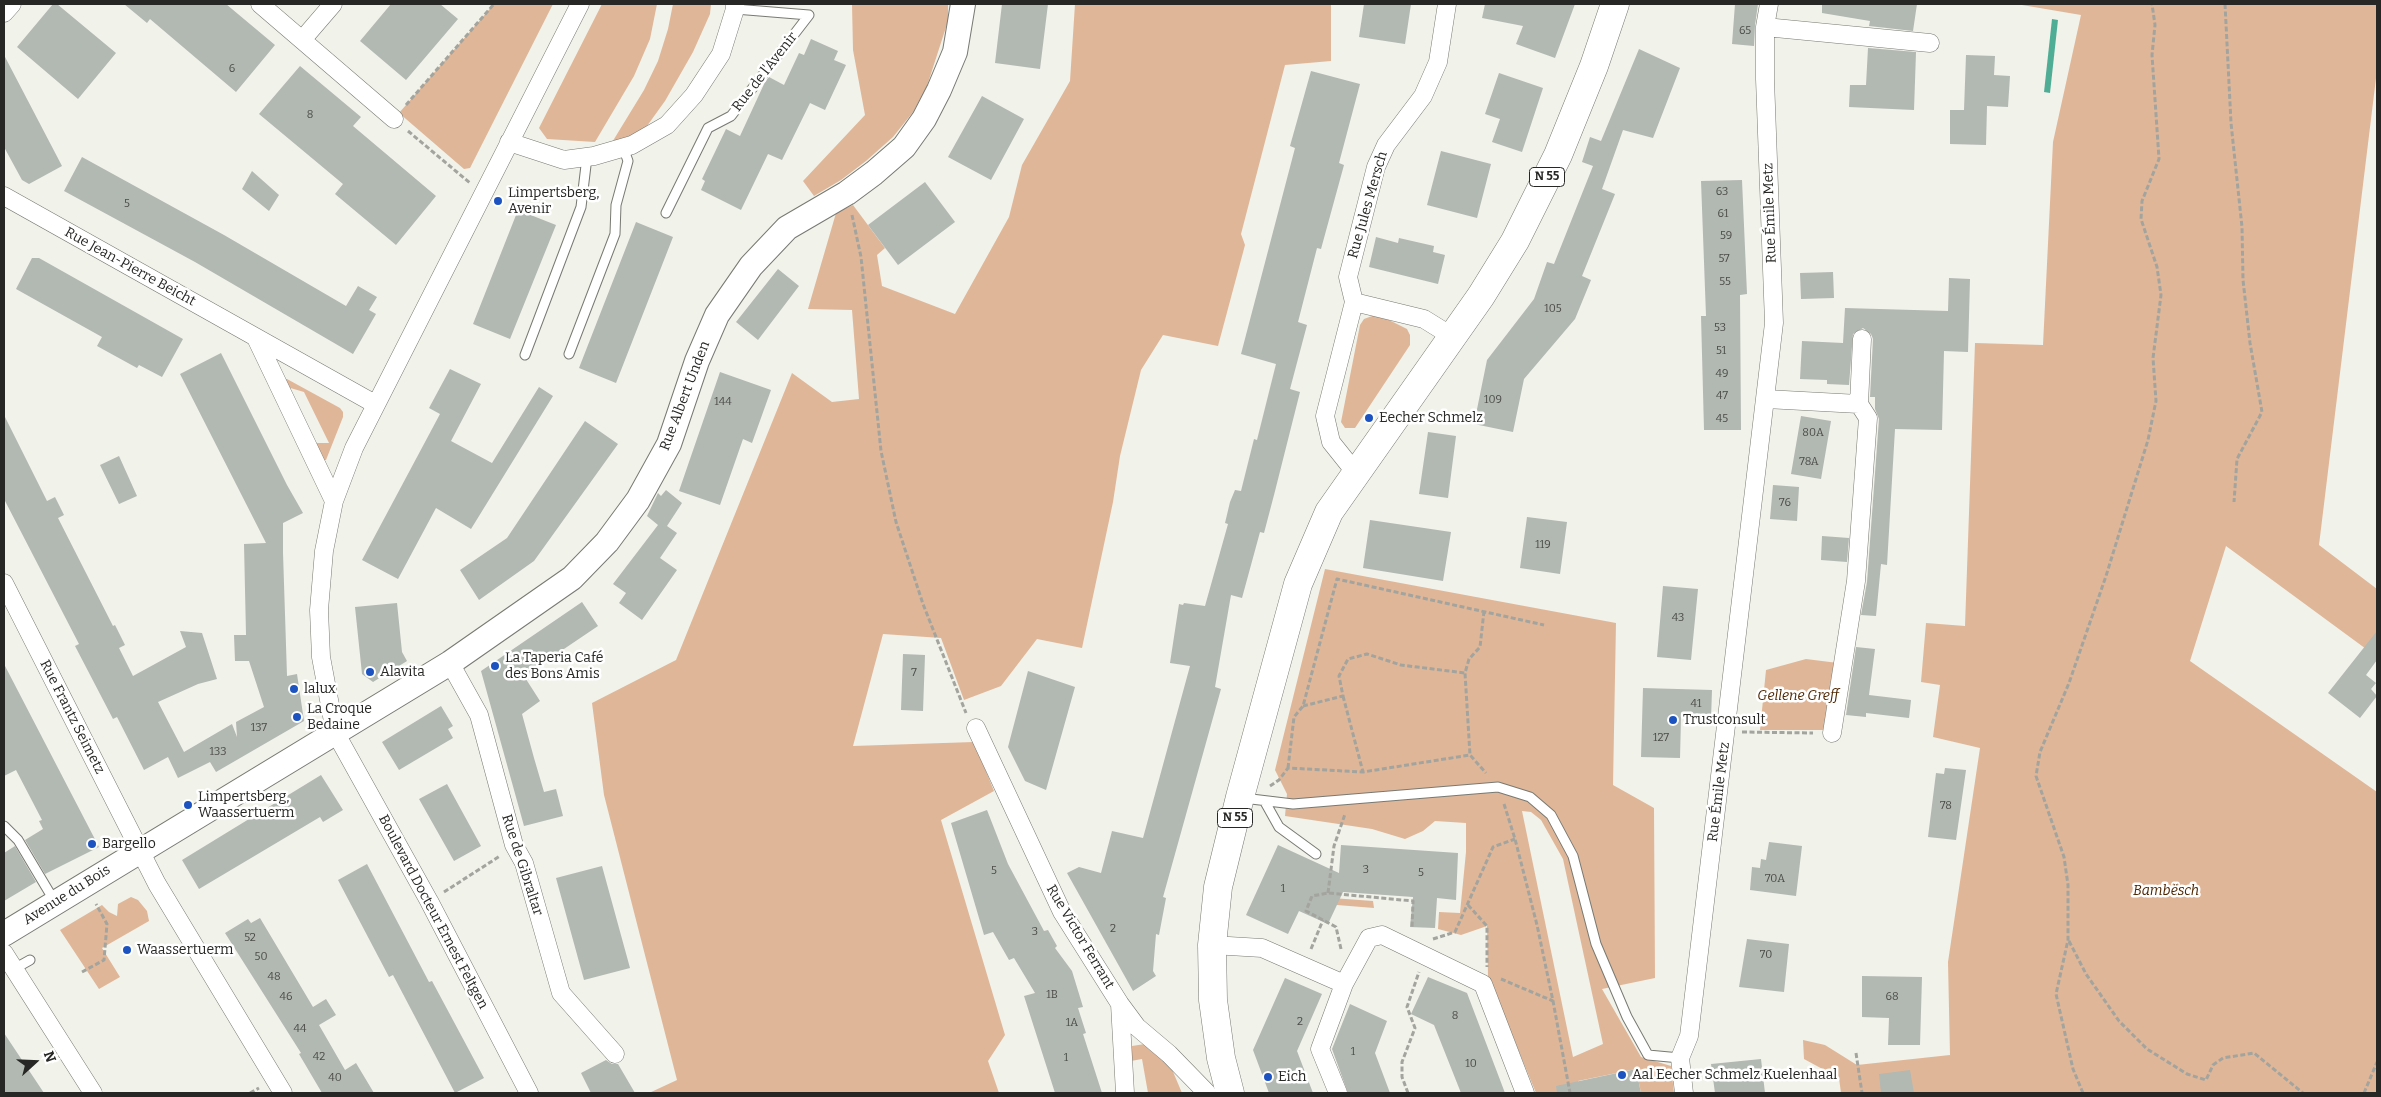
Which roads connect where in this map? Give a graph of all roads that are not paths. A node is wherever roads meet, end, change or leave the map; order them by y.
1 (12, 4) edge
2 (260, 4) edge
3 (333, 4) edge
4 (580, 4) edge
5 (963, 4) edge
6 (1447, 4) edge
7 (1615, 4) edge
8 (1769, 4) edge
9 (735, 6) edge
10 (4, 13) edge
11 (1765, 27) junction
12 (302, 40) junction
13 (1930, 43) dead end
14 (394, 119) road end
15 (509, 142) junction
16 (623, 147) junction
17 (587, 157) junction
18 (4, 196) edge
19 (666, 213) dead end
20 (1354, 302) junction
21 (1453, 337) junction
22 (256, 338) junction
23 (1862, 339) dead end
24 (569, 354) dead end
25 (524, 355) dead end
26 (1766, 398) junction
27 (376, 404) junction
28 (1860, 404) junction
29 (1355, 472) junction
30 (334, 501) junction
31 (4, 583) edge
32 (450, 663) junction
33 (976, 728) dead end
34 (335, 732) junction
35 (1832, 733) road end
36 (1252, 800) junction
37 (4, 826) edge
38 (140, 851) junction
39 (1316, 854) dead end
40 (55, 902) junction
41 (4, 934) edge
42 (1212, 945) junction
43 (4, 953) edge
44 (30, 960) dead end
45 (14, 970) junction
46 (1344, 984) junction
47 (1120, 1004) junction
48 (615, 1054) dead end
49 (1680, 1058) junction
50 (526, 1092) edge
51 (93, 1093) edge
52 (283, 1093) edge
53 (1124, 1093) edge
54 (1207, 1093) edge
55 (1230, 1093) edge
56 (1338, 1093) edge
57 (1525, 1093) edge
58 (1684, 1093) edge

1 - 10 street
2 - 12 street
3 - 12 street
4 - 15 street
5 - 32 main road, Rue Albert Unden
6 - 20 street, Rue Jules Mersch
7 - 21 main road, N 55
8 - 11 street, Rue Émile Metz
9 - 16 street, Rue de l'Avenir
9 - 19 lane, Rue de l'Avenir
11 - 13 street
11 - 26 street, Rue Émile Metz
12 - 14 street
15 - 17 street, Rue de l'Avenir
15 - 27 street, Boulevard Docteur Ernest Feltgen
16 - 17 street, Rue de l'Avenir
16 - 24 lane
17 - 25 lane
18 - 22 street, Rue Jean-Pierre Beicht
20 - 21 street
20 - 29 street
21 - 29 main road, N 55
22 - 27 street, Rue Jean-Pierre Beicht
22 - 30 street
23 - 28 street
26 - 28 street
26 - 49 street, Rue Émile Metz
27 - 30 street, Boulevard Docteur Ernest Feltgen
28 - 35 street
29 - 36 main road, N 55
30 - 34 street, Boulevard Docteur Ernest Feltgen
31 - 38 street, Rue Frantz Seimetz
32 - 34 main road, Rue Albert Unden
32 - 48 street, Rue de Gibraltar
33 - 47 street, Rue Victor Ferrant
34 - 38 main road, Avenue du Bois
34 - 50 street, Boulevard Docteur Ernest Feltgen
36 - 39 lane
36 - 42 main road, N 55
36 - 49 lane
37 - 40 lane
38 - 40 main road, Avenue du Bois
38 - 52 street, Rue Frantz Seimetz
40 - 41 main road, Avenue du Bois
42 - 46 street
42 - 55 main road, N 55
43 - 45 street
44 - 45 lane
45 - 51 street
46 - 56 street
46 - 57 street
47 - 53 street
47 - 54 street, Rue Victor Ferrant
49 - 58 street, Rue Émile Metz

